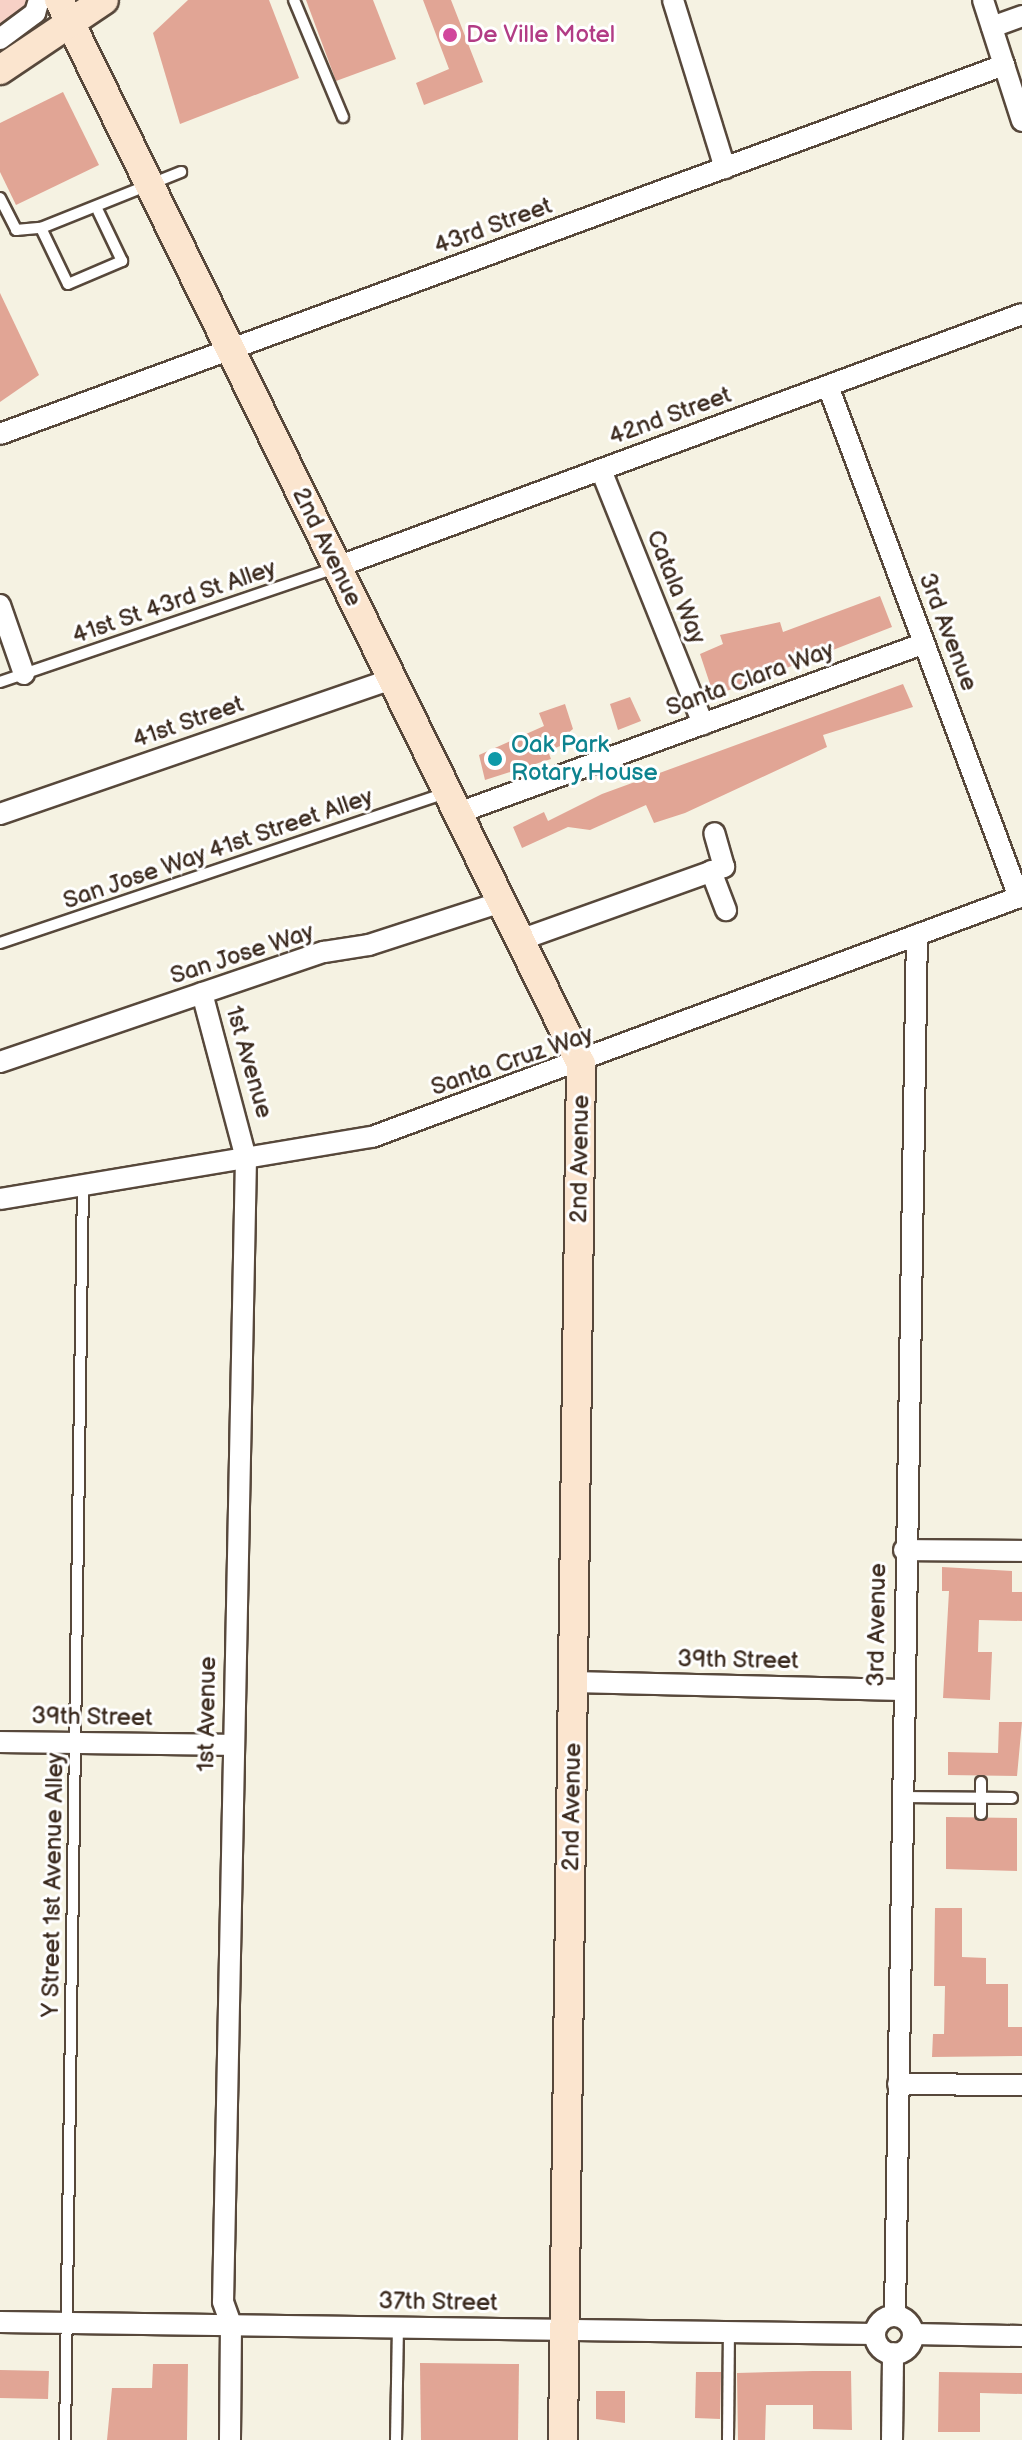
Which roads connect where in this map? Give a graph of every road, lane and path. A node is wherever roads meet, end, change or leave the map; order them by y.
1 (39, 0) edge
2 (104, 0) edge
3 (294, 0) edge
4 (673, 0) edge
5 (983, 0) edge
6 (64, 12) edge
7 (1022, 16) edge
8 (992, 27) junction
9 (0, 39) edge
10 (1004, 65) junction
11 (0, 70) edge
12 (343, 117) dead end
13 (1022, 121) edge
14 (725, 168) junction
15 (181, 172) dead end
16 (149, 185) junction
17 (0, 198) edge
18 (98, 211) junction
19 (41, 228) junction
20 (1022, 314) edge
21 (230, 350) junction
22 (828, 386) junction
23 (0, 434) edge
24 (601, 470) junction
25 (337, 567) junction
26 (0, 605) edge
27 (924, 643) junction
28 (24, 674) junction
29 (392, 679) junction
30 (0, 682) edge
31 (703, 724) junction
32 (453, 803) junction
33 (0, 814) edge
34 (714, 833) dead end
35 (711, 871) junction
36 (1020, 897) edge
37 (501, 902) junction
38 (726, 910) dead end
39 (917, 935) junction
40 (520, 940) junction
41 (0, 943) edge
42 (202, 993) junction
43 (0, 1062) edge
44 (581, 1064) junction
45 (246, 1158) junction
46 (83, 1187) junction
47 (0, 1199) edge
48 (904, 1550) junction
49 (1022, 1551) edge
50 (573, 1682) junction
51 (902, 1690) junction
52 (0, 1742) edge
53 (75, 1743) junction
54 (232, 1745) junction
55 (981, 1782) dead end
56 (901, 1797) junction
57 (981, 1798) junction
58 (1012, 1798) dead end
59 (981, 1814) dead end
60 (898, 2084) junction
61 (1022, 2085) edge
62 (895, 2316) junction
63 (0, 2322) edge
64 (67, 2322) junction
65 (231, 2324) junction
66 (398, 2327) junction
67 (564, 2330) junction
68 (729, 2333) junction
69 (875, 2334) junction
70 (913, 2334) junction
71 (1022, 2336) edge
72 (893, 2353) junction
73 (65, 2440) edge
74 (230, 2440) edge
75 (396, 2440) edge
76 (563, 2440) edge
77 (728, 2440) edge
78 (892, 2440) edge

1 - 9 street
2 - 6 street
3 - 12 lane
4 - 14 street
5 - 8 street
6 - 11 street
6 - 16 street, 2nd Avenue
7 - 8 street
8 - 10 street
10 - 13 street
10 - 14 street, 43rd Street
14 - 21 street, 43rd Street
15 - 16 lane
16 - 18 lane
16 - 21 street, 2nd Avenue
17 - 19 lane
18 - 19 lane
18 - 19 lane
20 - 22 street, 42nd Street
21 - 23 street, 43rd Street
21 - 25 street, 2nd Avenue
22 - 24 street, 42nd Street
22 - 27 street, 3rd Avenue
24 - 25 street, 42nd Street
24 - 31 street, Catala Way
25 - 28 lane, 41st St 43rd St Alley
25 - 29 street, 2nd Avenue
26 - 28 street
27 - 31 street, Santa Clara Way
27 - 36 street, 3rd Avenue
28 - 30 lane, 41st St 43rd St Alley
29 - 32 street, 2nd Avenue
29 - 33 street, 41st Street
31 - 32 street, Santa Clara Way
32 - 37 street, 2nd Avenue
32 - 41 lane, San Jose Way 41st Street Alley
34 - 35 street
35 - 38 street
35 - 40 street
36 - 39 street, Santa Cruz Way
37 - 40 street, 2nd Avenue
37 - 42 street, San Jose Way
39 - 44 street, Santa Cruz Way
39 - 48 street, 3rd Avenue
40 - 44 street, 2nd Avenue
42 - 43 street, San Jose Way
42 - 45 street, 1st Avenue
44 - 45 street, Santa Cruz Way
44 - 50 street, 2nd Avenue
45 - 46 street, Santa Cruz Way
45 - 54 street, 1st Avenue
46 - 47 street, Santa Cruz Way
46 - 53 lane, Y Street 1st Avenue Alley
48 - 49 street
48 - 51 street, 3rd Avenue
50 - 51 street, 39th Street
50 - 67 street, 2nd Avenue
51 - 56 street, 3rd Avenue
52 - 53 street, 39th Street
53 - 54 street, 39th Street
53 - 64 lane, Y Street 1st Avenue Alley
54 - 65 street, 1st Avenue
55 - 57 lane
56 - 57 lane
56 - 60 street, 3rd Avenue
57 - 58 lane
57 - 59 lane
60 - 61 street
60 - 62 street, 3rd Avenue
62 - 69 street
62 - 70 street
63 - 64 street, 37th Street
64 - 65 street, 37th Street
64 - 73 lane, Y Street 1st Avenue Alley
65 - 66 street, 37th Street
65 - 74 street, 1st Avenue
66 - 67 street, 37th Street
66 - 75 lane
67 - 68 street, 37th Street
67 - 76 street, 2nd Avenue
68 - 69 street, 37th Street
68 - 77 lane
69 - 72 street
70 - 71 street
70 - 72 street
72 - 78 street

